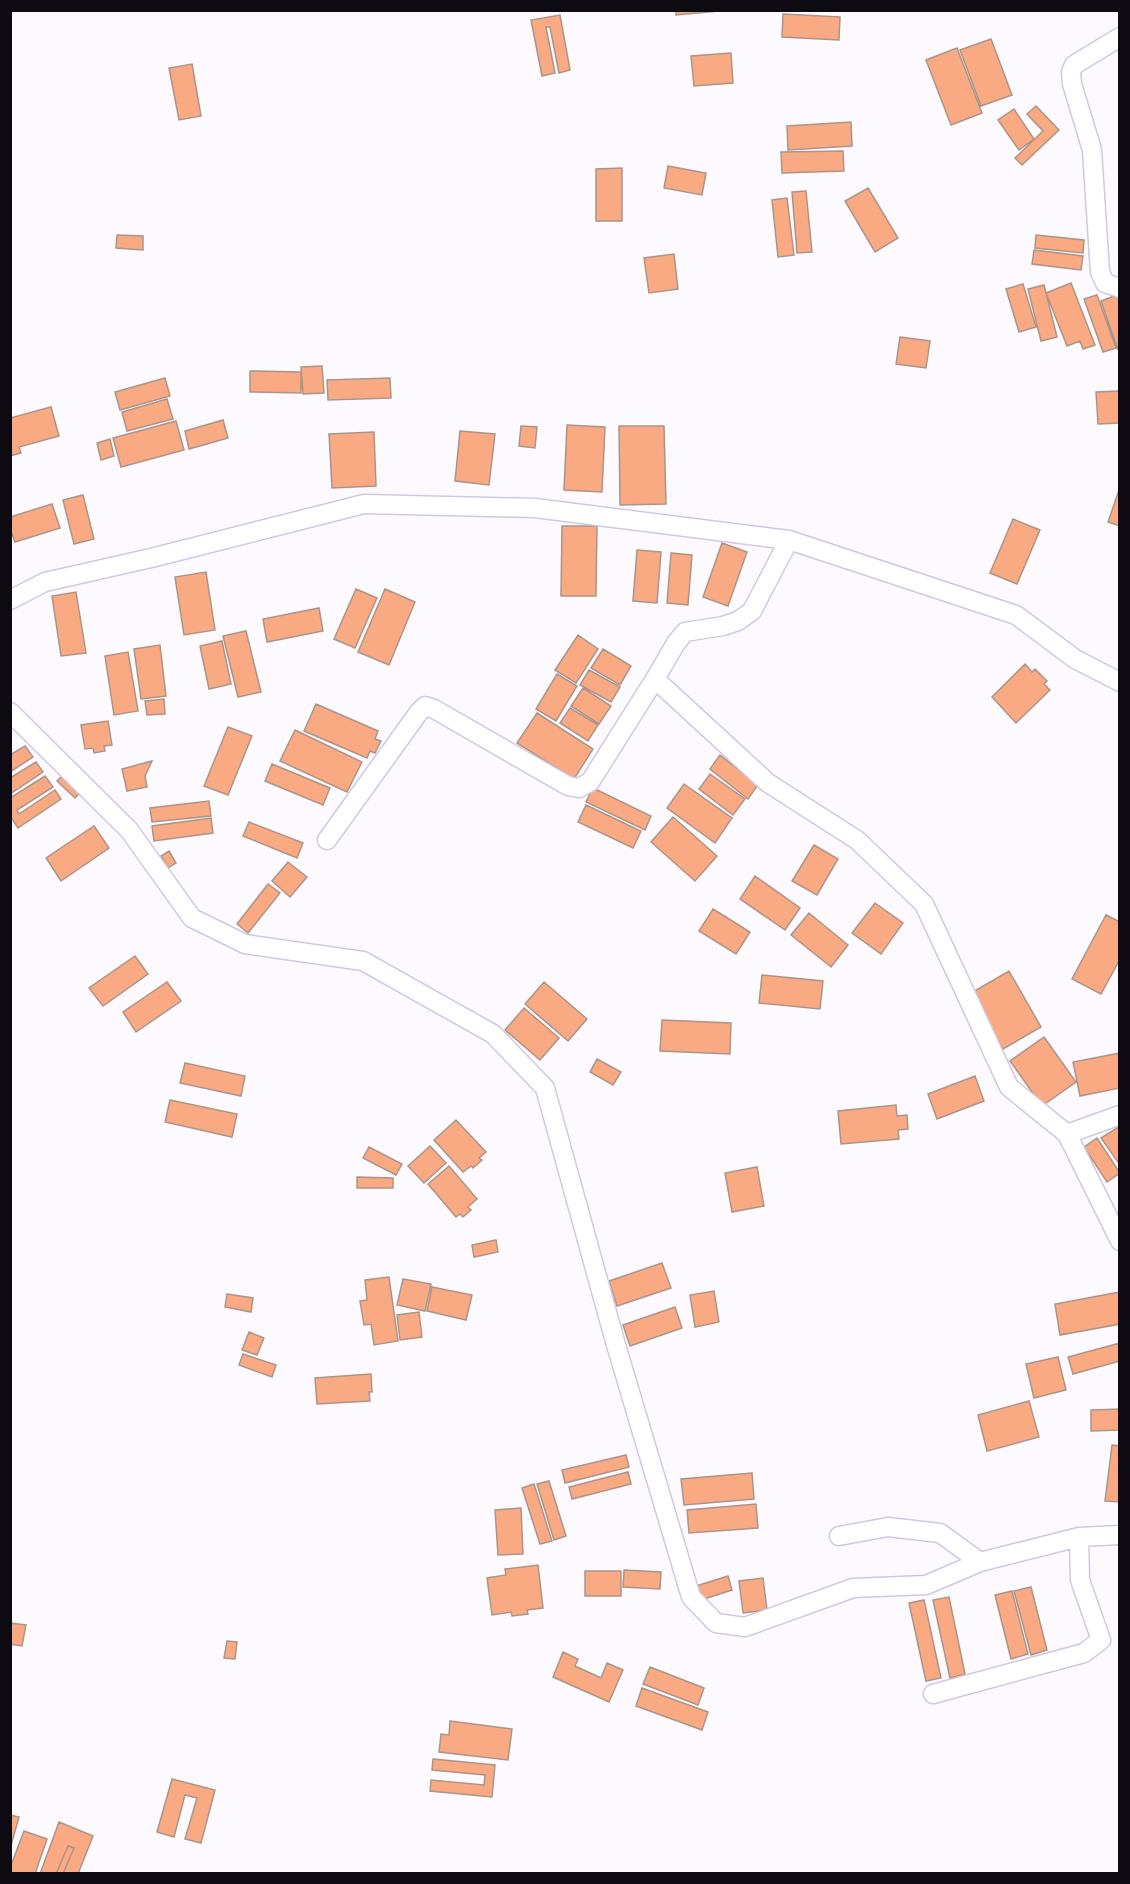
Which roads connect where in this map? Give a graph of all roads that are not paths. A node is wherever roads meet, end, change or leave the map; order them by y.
1 (1119, 37) edge
2 (1119, 288) edge
3 (789, 540) junction
4 (10, 600) edge
5 (655, 679) junction
6 (1119, 682) edge
7 (10, 712) edge
8 (327, 840) dead end
9 (1119, 1115) edge
10 (1067, 1134) junction
11 (1119, 1241) edge
12 (1119, 1535) edge
13 (838, 1536) dead end
14 (1079, 1538) junction
15 (980, 1562) junction
16 (933, 1694) dead end

1 - 2 street
3 - 4 street
3 - 5 street
3 - 6 street
5 - 8 street
5 - 10 street
7 - 15 street
9 - 10 street
10 - 11 street
12 - 14 street
13 - 15 street
14 - 15 street
14 - 16 street

